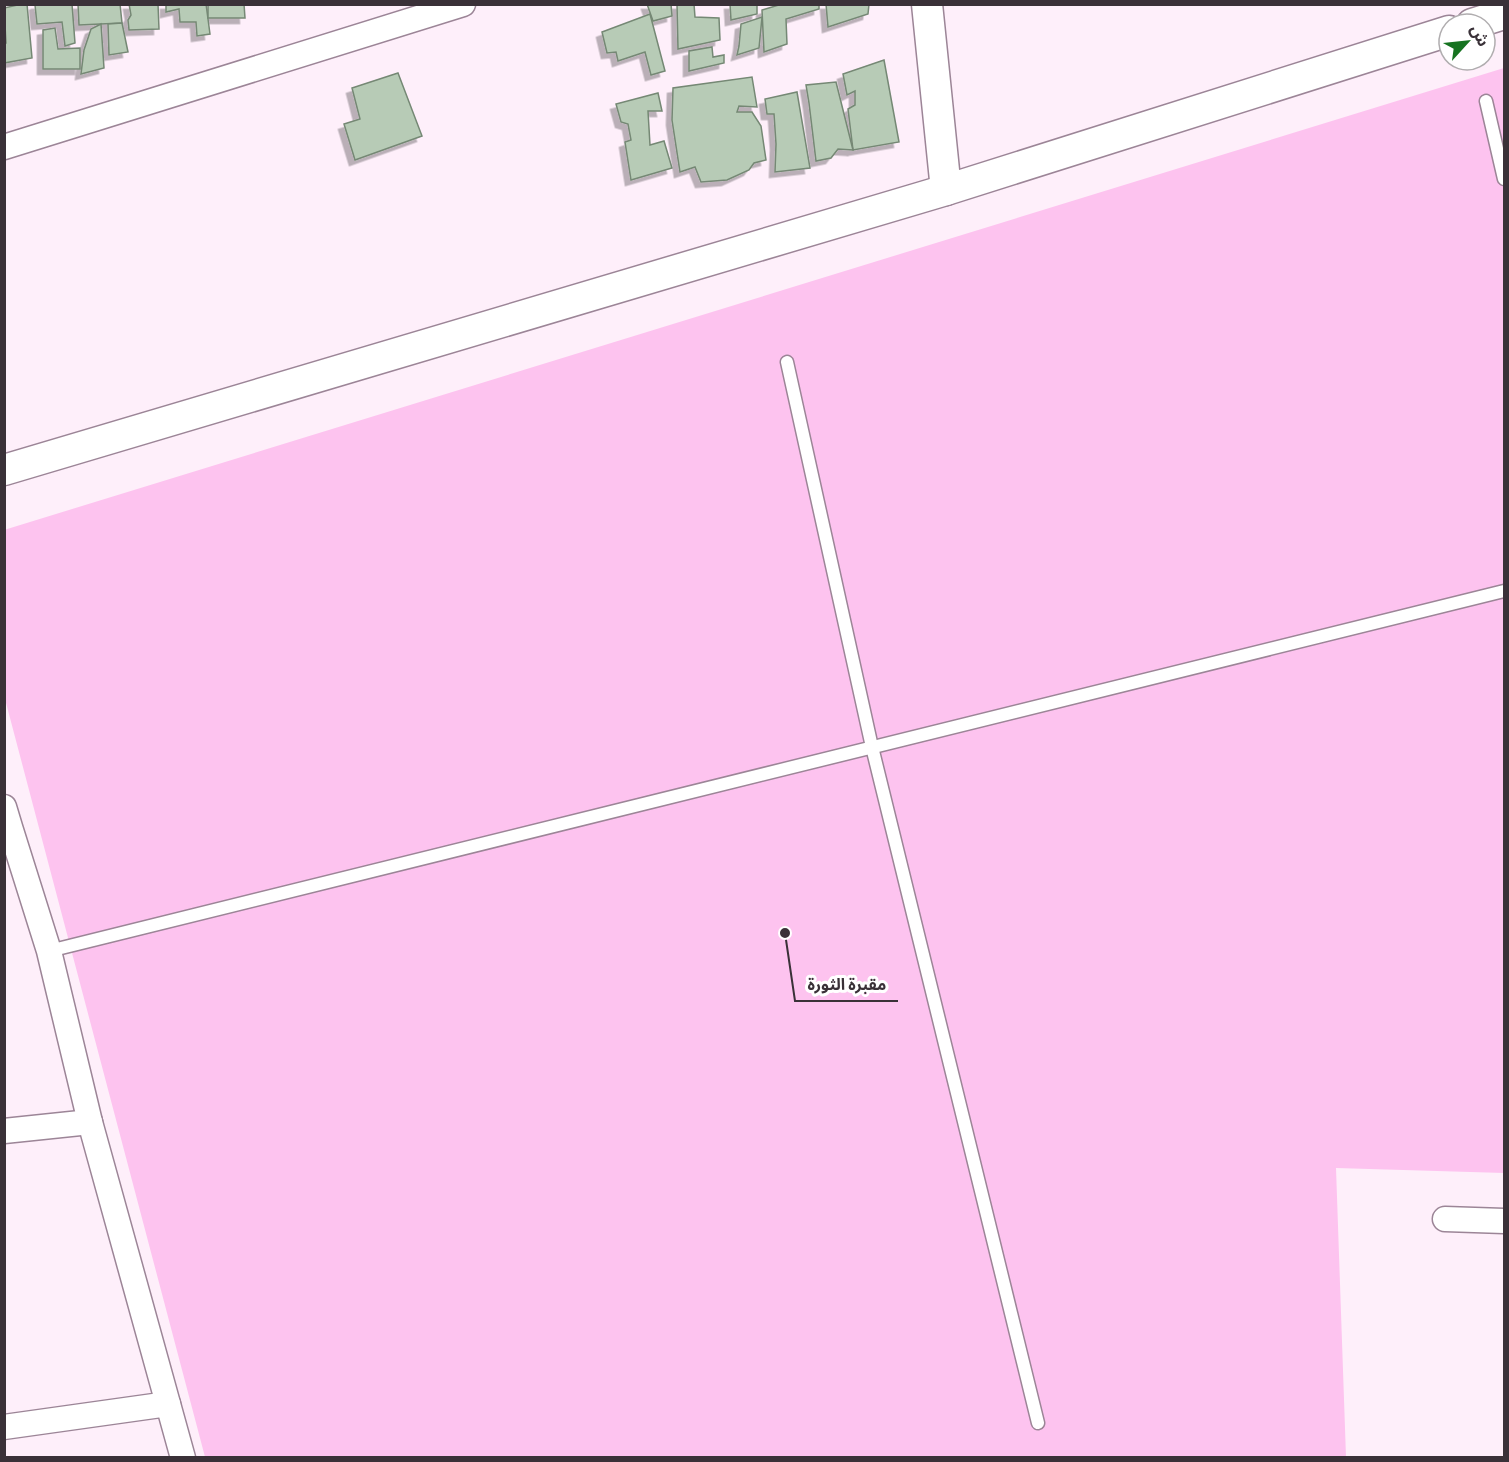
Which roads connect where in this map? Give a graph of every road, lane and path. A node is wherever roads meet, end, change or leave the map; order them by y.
1 (463, 4) edge
2 (927, 4) edge
3 (1437, 35) edge
4 (1486, 101) dead end
5 (4, 147) edge
6 (1504, 179) edge
7 (946, 190) junction
8 (787, 362) dead end
9 (4, 470) edge
10 (1504, 591) edge
11 (872, 747) junction
12 (6, 820) edge
13 (49, 951) junction
14 (90, 1122) junction
15 (4, 1131) edge
16 (1445, 1219) dead end
17 (1504, 1221) edge
18 (168, 1404) junction
19 (1038, 1424) dead end
20 (4, 1427) edge
21 (183, 1458) edge

1 - 5 street
2 - 7 street
3 - 7 street
4 - 6 lane
7 - 9 street
8 - 11 lane
10 - 11 lane
11 - 13 lane
11 - 19 lane
12 - 13 street
13 - 14 street
14 - 15 street
14 - 18 street
16 - 17 street
18 - 20 street
18 - 21 street

